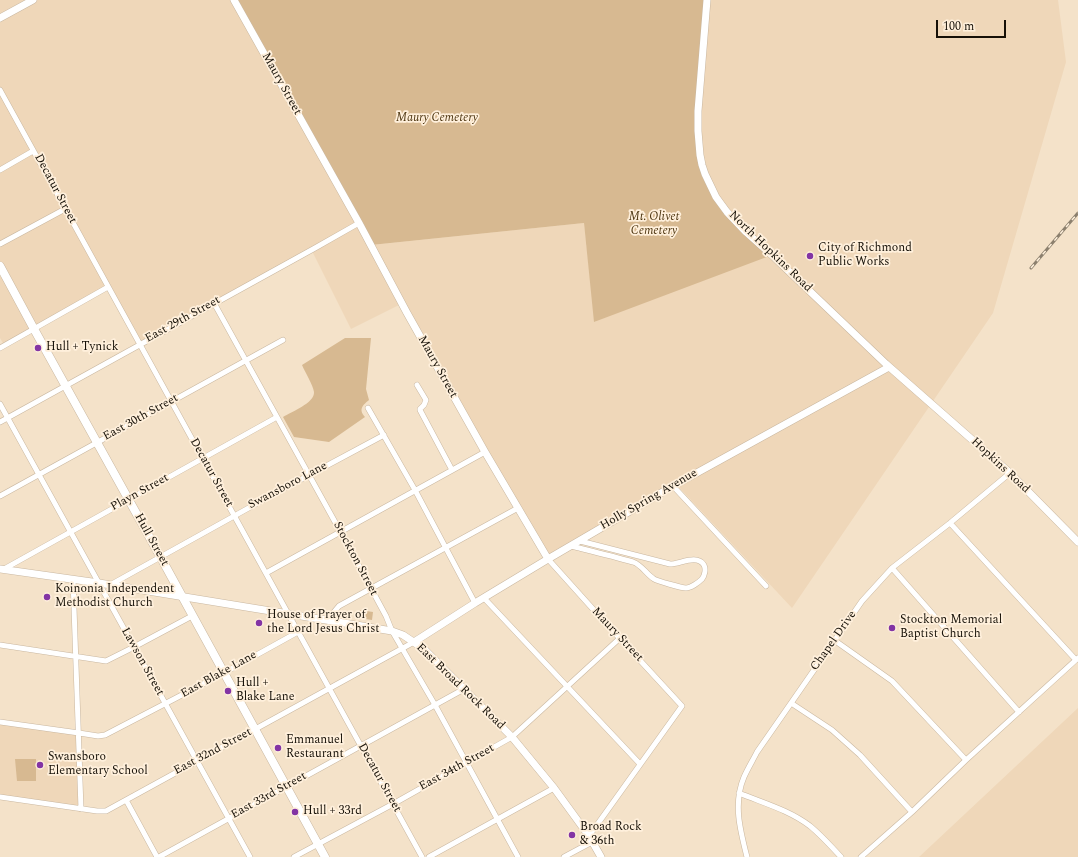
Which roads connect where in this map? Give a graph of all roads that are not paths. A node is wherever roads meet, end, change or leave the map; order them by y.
1 (33, 0) edge
2 (234, 0) edge
3 (707, 0) edge
4 (0, 18) edge
5 (1, 92) edge
6 (34, 150) junction
7 (0, 170) edge
8 (65, 209) junction
9 (358, 223) junction
10 (0, 244) edge
11 (0, 266) edge
12 (4, 280) edge
13 (108, 287) junction
14 (214, 303) junction
15 (34, 329) junction
16 (283, 340) dead end
17 (140, 344) junction
18 (0, 348) edge
19 (245, 360) junction
20 (889, 367) junction
21 (417, 385) dead end
22 (66, 386) junction
23 (919, 394) joint
24 (170, 401) junction
25 (0, 404) edge
26 (368, 408) dead end
27 (277, 417) junction
28 (0, 418) edge
29 (7, 418) junction
30 (0, 422) edge
31 (384, 435) junction
32 (97, 443) junction
33 (485, 452) junction
34 (203, 459) junction
35 (452, 470) junction
36 (1010, 473) junction
37 (309, 474) junction
38 (39, 475) junction
39 (673, 486) junction
40 (415, 490) junction
41 (0, 496) edge
42 (128, 500) junction
43 (518, 508) junction
44 (234, 516) junction
45 (950, 523) junction
46 (340, 531) junction
47 (71, 532) junction
48 (580, 541) junction
49 (1078, 542) edge
50 (571, 546) junction
51 (445, 548) junction
52 (160, 556) junction
53 (548, 559) junction
54 (892, 568) junction
55 (2, 569) edge
56 (266, 573) junction
57 (73, 579) junction
58 (99, 583) junction
59 (110, 585) junction
60 (766, 586) dead end
61 (371, 589) junction
62 (182, 597) junction
63 (484, 598) junction
64 (475, 603) junction
65 (288, 614) junction
66 (192, 616) junction
67 (332, 621) junction
68 (392, 631) junction
69 (298, 632) junction
70 (620, 638) junction
71 (834, 640) junction
72 (414, 642) junction
73 (0, 645) edge
74 (134, 648) junction
75 (402, 648) junction
76 (76, 656) junction
77 (1077, 659) edge
78 (224, 673) junction
79 (567, 687) junction
80 (330, 689) junction
81 (464, 689) junction
82 (791, 703) junction
83 (166, 704) junction
84 (435, 705) junction
85 (1019, 712) junction
86 (0, 722) edge
87 (255, 730) junction
88 (79, 733) junction
89 (512, 737) junction
90 (360, 746) junction
91 (966, 760) junction
92 (197, 761) junction
93 (466, 762) junction
94 (640, 764) junction
95 (286, 787) junction
96 (554, 788) junction
97 (739, 793) junction
98 (0, 797) edge
99 (126, 800) junction
100 (393, 804) junction
101 (81, 809) junction
102 (912, 812) junction
103 (229, 818) junction
104 (498, 819) junction
105 (590, 839) junction
106 (318, 844) junction
107 (158, 857) edge
108 (250, 857) edge
109 (294, 857) edge
110 (325, 857) edge
111 (422, 857) edge
112 (428, 857) edge
113 (518, 857) edge
114 (564, 857) edge
115 (601, 857) edge
116 (746, 857) edge
117 (841, 857) edge
118 (861, 857) edge

1 - 4 main road
2 - 9 main road, Maury Street
3 - 20 main road, North Hopkins Road
5 - 6 street, Decatur Street
6 - 7 street
6 - 8 street, Decatur Street
8 - 10 street
8 - 13 street, Decatur Street
9 - 14 street, East 29th Street
9 - 33 main road, Maury Street
11 - 12 main road, Hull Street
12 - 15 main road, Hull Street
13 - 15 street
13 - 17 street, Decatur Street
14 - 17 street, East 29th Street
14 - 19 street, Stockton Street
15 - 18 street
15 - 22 main road, Hull Street
16 - 19 street, East 30th Street
17 - 22 street, East 29th Street
17 - 24 street, Decatur Street
19 - 24 street, East 30th Street
19 - 27 street, Stockton Street
20 - 23 main road, North Hopkins Road
20 - 39 main road, Holly Spring Avenue
21 - 35 street
22 - 29 street, East 29th Street
22 - 32 main road, Hull Street
23 - 36 main road, Hopkins Road
24 - 32 street, East 30th Street
24 - 34 street, Decatur Street
25 - 29 street, Lawson Street
26 - 31 street
27 - 34 street, Playn Street
27 - 37 street, Stockton Street
28 - 29 street, East 29th Street
29 - 30 street, East 29th Street
29 - 38 street, Lawson Street
31 - 37 street, Swansboro Lane
31 - 40 street
32 - 38 street, East 30th Street
32 - 42 main road, Hull Street
33 - 35 street
33 - 43 main road, Maury Street
34 - 42 street, Playn Street
34 - 44 street, Decatur Street
35 - 40 street
36 - 45 street, Chapel Drive
36 - 49 main road, Hopkins Road
37 - 44 street, Swansboro Lane
37 - 46 street, Stockton Street
38 - 41 street, East 30th Street
38 - 47 street, Lawson Street
39 - 48 main road, Holly Spring Avenue
39 - 60 street
40 - 46 street
40 - 51 street
42 - 47 street, Playn Street
42 - 52 main road, Hull Street
43 - 51 street
43 - 53 main road, Maury Street
44 - 52 street, Swansboro Lane
44 - 56 street, Decatur Street
45 - 54 street, Chapel Drive
45 - 77 street
46 - 56 street
46 - 61 street, Stockton Street
47 - 55 street, Playn Street
47 - 58 street, Lawson Street
48 - 50 main road, Holly Spring Avenue
48 - 50 street
50 - 53 main road, Holly Spring Avenue
51 - 61 street
51 - 64 street
52 - 59 street, Swansboro Lane
52 - 62 main road, Hull Street
53 - 63 main road, Holly Spring Avenue
53 - 70 street, Maury Street
54 - 71 street, Chapel Drive
54 - 85 street
55 - 57 main road, East Broad Rock Road
56 - 65 street, Decatur Street
57 - 58 main road, East Broad Rock Road
57 - 76 street
58 - 59 main road, East Broad Rock Road
58 - 74 street, Lawson Street
59 - 62 main road, East Broad Rock Road
61 - 67 street
61 - 68 street, Stockton Street
62 - 65 main road, East Broad Rock Road
62 - 66 main road, Hull Street
63 - 64 main road, Holly Spring Avenue
63 - 79 street
64 - 72 main road, Holly Spring Avenue
65 - 67 main road, East Broad Rock Road
65 - 69 street, Decatur Street
66 - 74 street
66 - 78 main road, Hull Street
67 - 68 main road, East Broad Rock Road
68 - 72 main road, East Broad Rock Road
68 - 75 street, Stockton Street
69 - 78 street, East Blake Lane
69 - 80 street, Decatur Street
70 - 79 street, East 34th Street
70 - 94 street, Maury Street
71 - 82 street, Chapel Drive
71 - 91 street
72 - 75 street, East 32nd Street
72 - 81 main road, East Broad Rock Road
73 - 76 street
74 - 76 street
74 - 83 street, Lawson Street
75 - 80 street, East 32nd Street
75 - 84 street, Stockton Street
76 - 88 street
77 - 85 street
78 - 83 street, East Blake Lane
78 - 87 main road, Hull Street
79 - 89 street, East 34th Street
79 - 94 street
80 - 87 street, East 32nd Street
80 - 90 street, Decatur Street
81 - 84 street, East 33rd Street
81 - 89 main road, East Broad Rock Road
82 - 97 street, Chapel Drive
82 - 102 street
83 - 88 street, East Blake Lane
83 - 92 street, Lawson Street
84 - 90 street, East 33rd Street
84 - 93 street, Stockton Street
85 - 91 street
86 - 88 street, East Blake Lane
87 - 92 street, East 32nd Street
87 - 95 main road, Hull Street
88 - 101 street
89 - 93 street, East 34th Street
89 - 96 main road, East Broad Rock Road
90 - 95 street, East 33rd Street
90 - 100 street, Decatur Street
91 - 102 street
92 - 99 street, East 32nd Street
92 - 103 street, Lawson Street
93 - 100 street, East 34th Street
93 - 104 street, Stockton Street
94 - 105 street
95 - 103 street, East 33rd Street
95 - 106 main road, Hull Street
96 - 104 street
96 - 105 main road, East Broad Rock Road
97 - 116 street, Chapel Drive
97 - 117 street
98 - 101 street, East 32nd Street
99 - 101 street, East 32nd Street
99 - 107 street
100 - 106 street, East 34th Street
100 - 111 street, Decatur Street
102 - 118 street
103 - 107 street, East 33rd Street
103 - 108 street, Lawson Street
104 - 112 street
104 - 113 street, Stockton Street
105 - 114 street
105 - 115 main road, East Broad Rock Road
106 - 109 street, East 34th Street
106 - 110 main road, Hull Street

